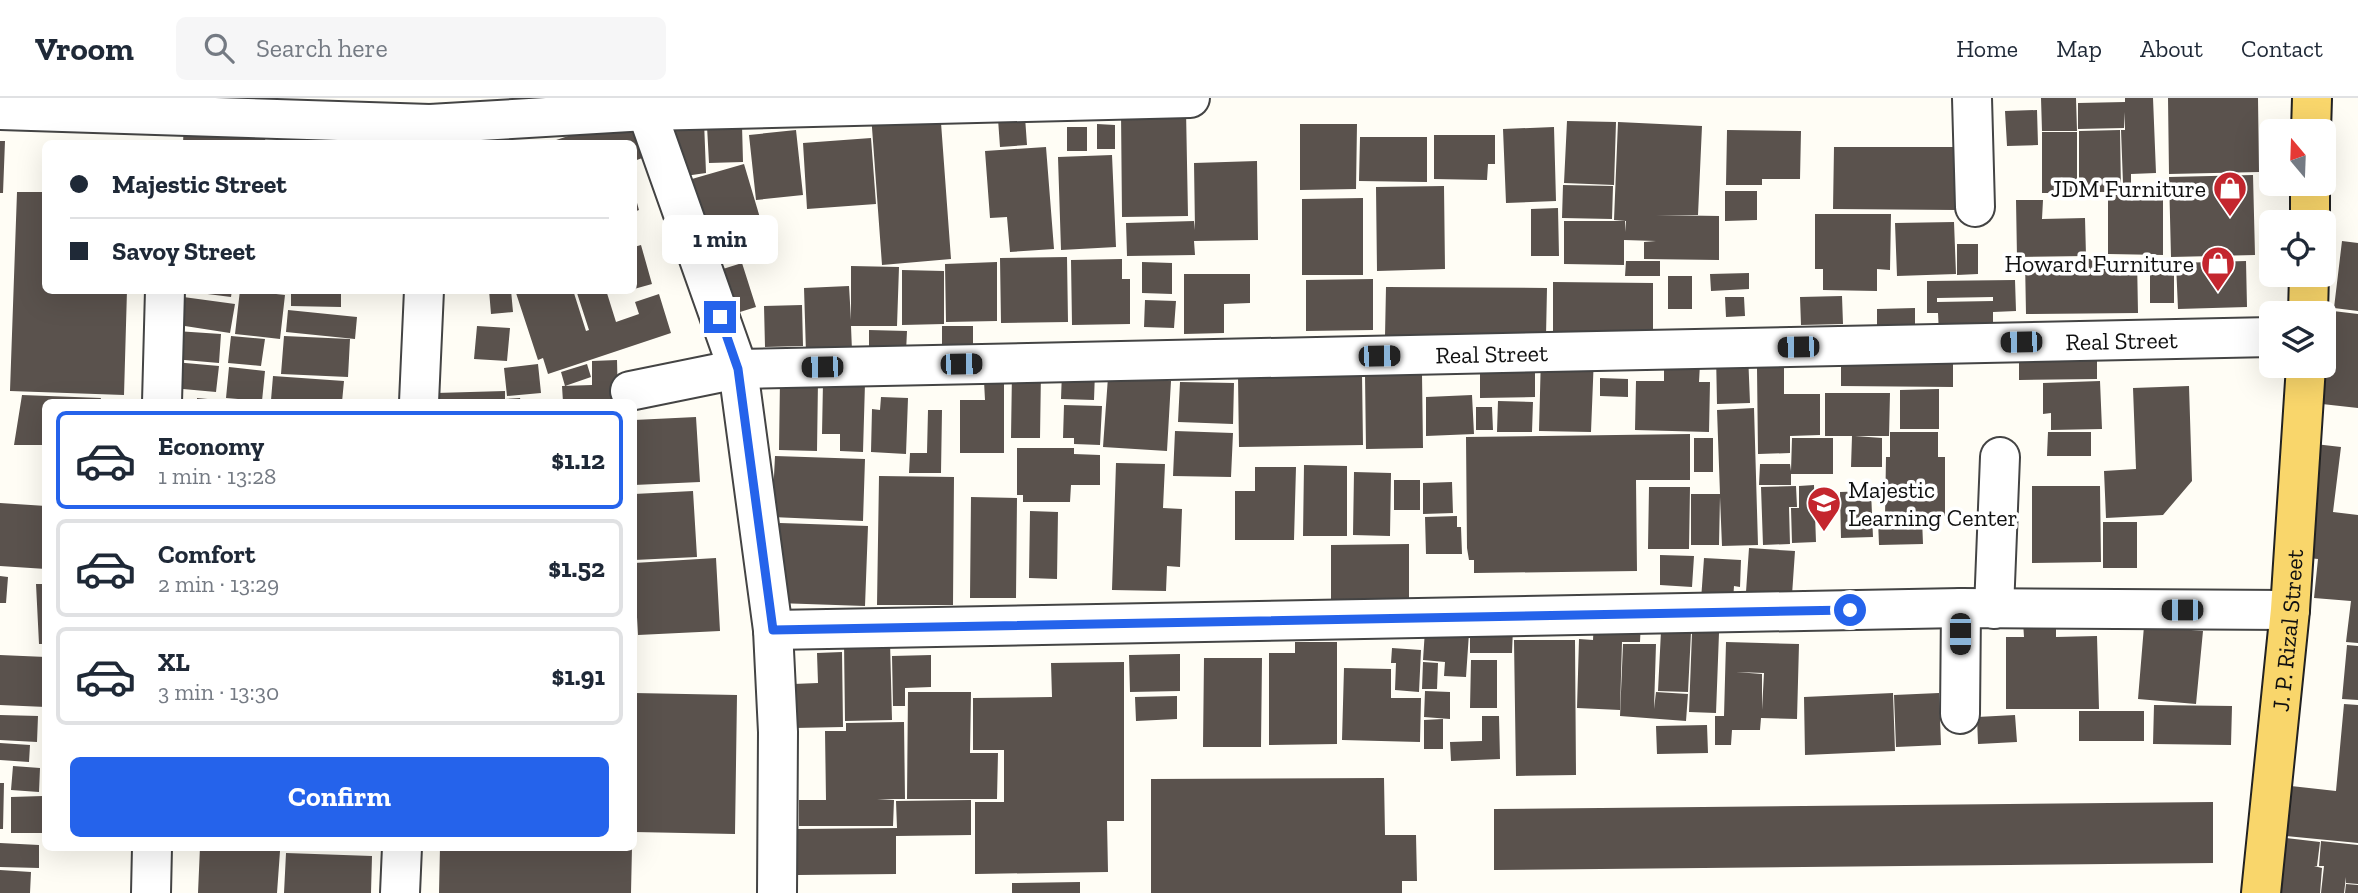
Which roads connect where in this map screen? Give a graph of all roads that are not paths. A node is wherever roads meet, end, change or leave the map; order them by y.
1 (1191, 98) edge
2 (1972, 98) edge
3 (2312, 98) edge
4 (644, 104) edge
5 (0, 110) edge
6 (169, 119) edge
7 (2311, 119) edge
8 (429, 122) edge
9 (1975, 207) dead end
10 (165, 294) edge
11 (424, 294) edge
12 (2259, 337) edge
13 (738, 369) junction
14 (2305, 378) edge
15 (630, 391) dead end
16 (162, 399) edge
17 (419, 399) edge
18 (2000, 457) dead end
19 (1977, 608) junction
20 (2290, 610) junction
21 (773, 630) junction
22 (1960, 714) dead end
23 (152, 851) edge
24 (402, 851) edge
25 (151, 893) edge
26 (400, 893) edge
27 (777, 893) edge
28 (2261, 893) edge

1 - 4 street
2 - 9 street
3 - 7 main road
4 - 8 street
4 - 13 street
5 - 6 street
6 - 8 street
10 - 16 street
11 - 17 street
12 - 13 street, Real Street
13 - 15 street, Real Street
13 - 21 street
14 - 20 main road, J. P. Rizal Street
18 - 19 street
19 - 20 street
19 - 21 street
19 - 22 street
20 - 28 main road, J. P. Rizal Street
21 - 27 street
23 - 25 street
24 - 26 street

